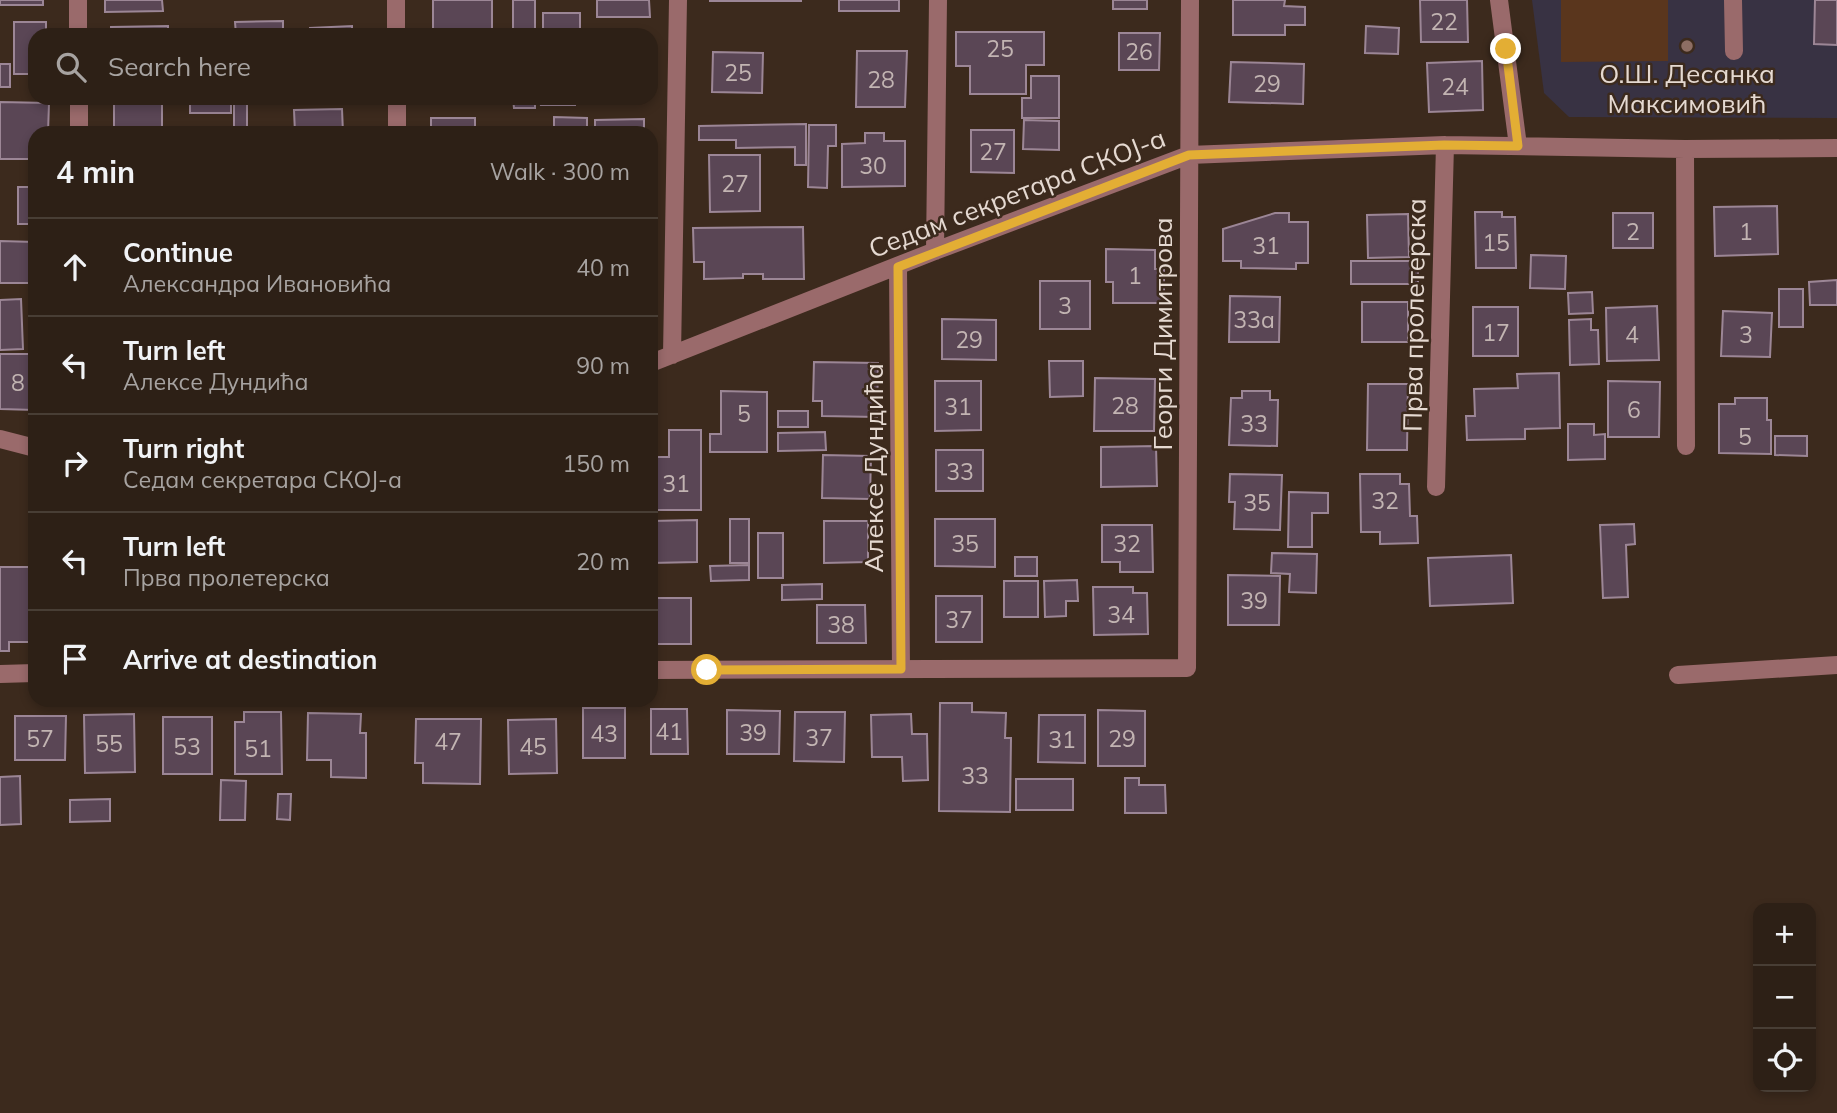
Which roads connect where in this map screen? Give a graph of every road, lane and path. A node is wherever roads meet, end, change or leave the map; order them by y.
1 (78, 0) edge
2 (396, 0) edge
3 (678, 0) edge
4 (938, 0) edge
5 (1190, 0) edge
6 (1499, 0) edge
7 (1732, 0) edge
8 (78, 28) edge
9 (396, 28) edge
10 (1734, 51) dead end
11 (79, 105) edge
12 (397, 105) edge
13 (79, 126) edge
14 (397, 126) edge
15 (1444, 145) junction
16 (1518, 146) junction
17 (1837, 148) edge
18 (1685, 149) junction
19 (1189, 155) junction
20 (935, 251) junction
21 (898, 267) junction
22 (672, 355) junction
23 (658, 360) edge
24 (0, 439) edge
25 (28, 446) edge
26 (1686, 446) dead end
27 (1436, 487) dead end
28 (1837, 665) edge
29 (901, 669) junction
30 (658, 670) edge
31 (28, 673) edge
32 (0, 674) edge
33 (1678, 675) dead end

1 - 8 street
2 - 9 street
3 - 22 street
4 - 20 street
5 - 19 street, Георги Димитрова
6 - 16 street
7 - 10 street
11 - 13 street
12 - 14 street
15 - 16 street, Седам секретара СКОЈ-а
15 - 19 street, Седам секретара СКОЈ-а
15 - 27 street, Прва пролетерска
16 - 18 street, Седам секретара СКОЈ-а
17 - 18 street, Седам секретара СКОЈ-а
18 - 26 street
19 - 20 street, Седам секретара СКОЈ-а
19 - 29 street, Георги Димитрова
20 - 21 street, Седам секретара СКОЈ-а
21 - 22 street, Седам секретара СКОЈ-а
21 - 29 street, Алексе Дундића
22 - 23 street, Седам секретара СКОЈ-а
24 - 25 street
28 - 33 street
29 - 30 street
31 - 32 street

